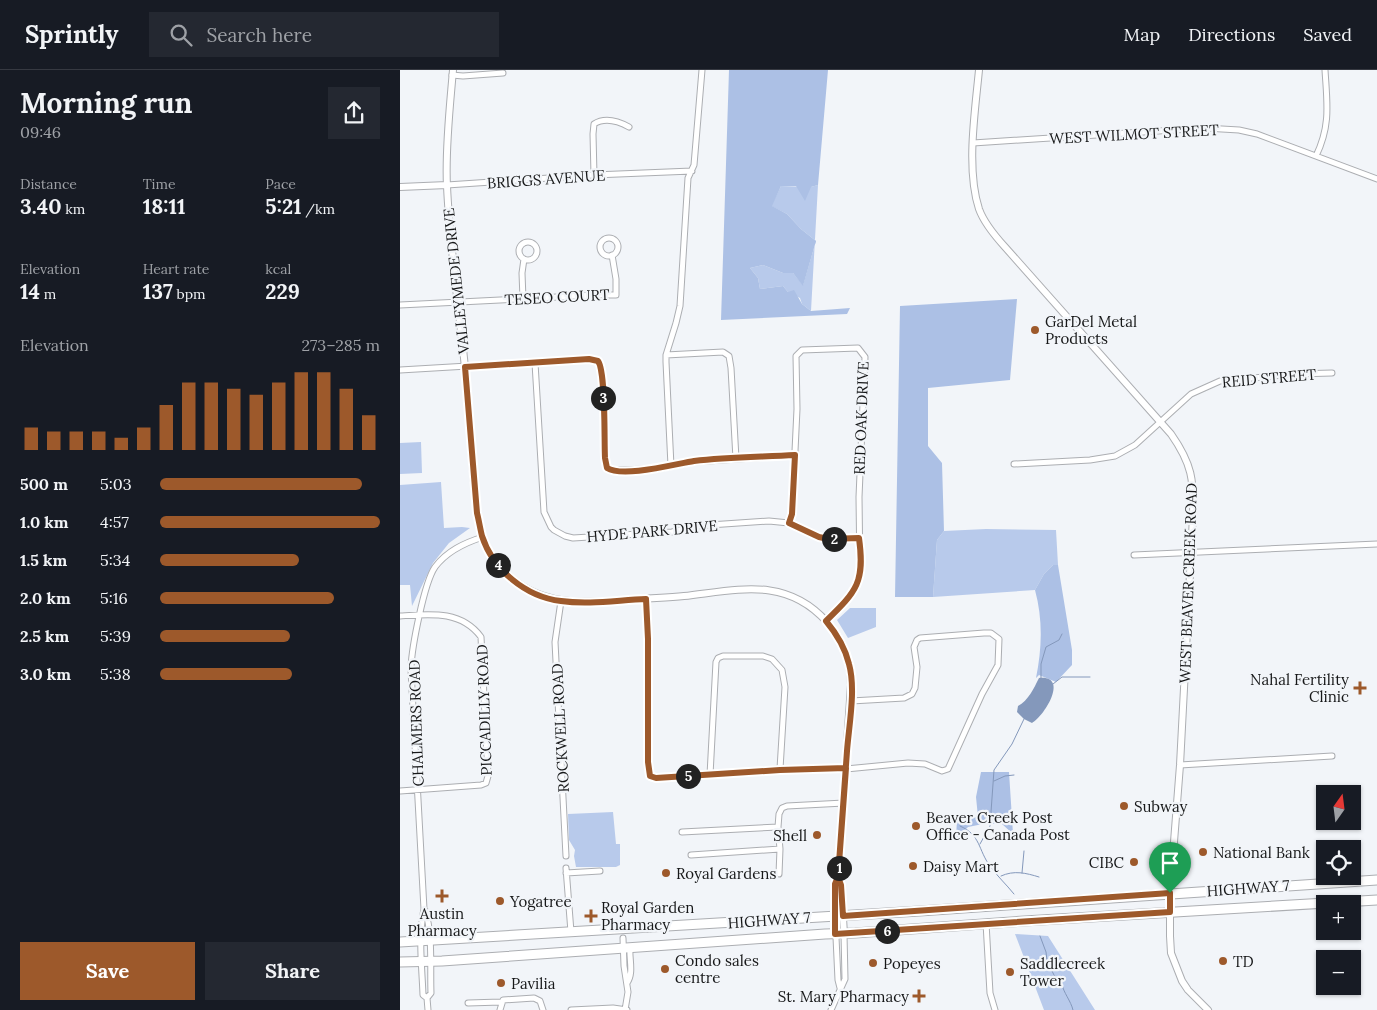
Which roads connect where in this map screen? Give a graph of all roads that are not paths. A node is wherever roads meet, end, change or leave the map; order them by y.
1 (702, 70) edge
2 (979, 70) edge
3 (1325, 70) edge
4 (453, 73) edge
5 (503, 73) dead end
6 (629, 127) dead end
7 (973, 143) junction
8 (1316, 156) junction
9 (692, 171) junction
10 (594, 175) junction
11 (1377, 179) edge
12 (447, 185) junction
13 (400, 187) edge
14 (612, 255) dead end
15 (524, 259) dead end
16 (523, 299) junction
17 (458, 302) junction
18 (400, 305) edge
19 (666, 355) junction
20 (535, 363) junction
21 (465, 367) junction
22 (400, 370) edge
23 (1332, 373) dead end
24 (1161, 422) junction
25 (795, 455) junction
26 (736, 458) junction
27 (1014, 464) dead end
28 (671, 466) junction
29 (789, 523) junction
30 (482, 536) junction
31 (859, 538) junction
32 (1377, 544) edge
33 (1192, 551) junction
34 (1134, 555) dead end
35 (646, 599) junction
36 (561, 601) junction
37 (420, 615) junction
38 (400, 616) edge
39 (826, 621) junction
40 (851, 701) junction
41 (1332, 756) dead end
42 (1180, 765) junction
43 (846, 768) junction
44 (780, 770) junction
45 (710, 775) junction
46 (418, 790) junction
47 (400, 791) edge
48 (844, 803) junction
49 (778, 826) junction
50 (682, 832) dead end
51 (780, 849) junction
52 (691, 855) dead end
53 (566, 856) dead end
54 (600, 872) dead end
55 (779, 874) dead end
56 (1377, 880) edge
57 (1170, 893) junction
58 (1377, 900) edge
59 (1170, 908) junction
60 (839, 916) junction
61 (986, 923) junction
62 (571, 933) junction
63 (840, 934) junction
64 (425, 941) junction
65 (400, 942) edge
66 (625, 944) junction
67 (426, 961) junction
68 (400, 962) edge
69 (840, 988) junction
70 (501, 1002) junction
71 (468, 1003) dead end
72 (597, 1009) edge
73 (428, 1010) edge
74 (500, 1010) edge
75 (543, 1010) edge
76 (571, 1010) edge
77 (626, 1010) edge
78 (831, 1010) edge
79 (995, 1010) edge
80 (1208, 1010) edge

1 - 9 street
2 - 7 street, WEST BEAVER CREEK ROAD
3 - 8 street
4 - 5 street
4 - 12 street, VALLEYMEDE DRIVE
6 - 10 street
7 - 8 street, WEST WILMOT STREET
7 - 24 street, WEST BEAVER CREEK ROAD
8 - 11 street, WEST WILMOT STREET
9 - 10 street, BRIGGS AVENUE
9 - 19 street
10 - 12 street, BRIGGS AVENUE
12 - 13 street, BRIGGS AVENUE
12 - 17 street, VALLEYMEDE DRIVE
14 - 16 street, TESEO COURT
15 - 16 street
16 - 17 street, TESEO COURT
17 - 18 street, TESEO COURT
17 - 21 street, VALLEYMEDE DRIVE
19 - 26 street
19 - 28 street
20 - 21 street
20 - 28 street
20 - 29 street, HYDE PARK DRIVE
21 - 22 street
21 - 30 street, VALLEYMEDE DRIVE
23 - 24 street, REID STREET
24 - 27 street, REID STREET
24 - 33 street, WEST BEAVER CREEK ROAD
25 - 26 street
25 - 29 street, RED OAK DRIVE
25 - 31 street, RED OAK DRIVE
26 - 28 street
29 - 31 street, HYDE PARK DRIVE
30 - 36 street, VALLEYMEDE DRIVE
30 - 37 street, CHALMERS ROAD
31 - 39 street, RED OAK DRIVE
32 - 33 street
33 - 34 street
33 - 42 street, WEST BEAVER CREEK ROAD
35 - 36 street, VALLEYMEDE DRIVE
35 - 39 street, VALLEYMEDE DRIVE
35 - 45 street
36 - 53 street, ROCKWELL ROAD
37 - 38 street
37 - 46 street, CHALMERS ROAD
37 - 46 street, PICCADILLY ROAD
39 - 40 street, VALLEYMEDE DRIVE
40 - 43 street, VALLEYMEDE DRIVE
40 - 43 street
41 - 42 street
42 - 57 street, WEST BEAVER CREEK ROAD
43 - 44 street
43 - 48 street, VALLEYMEDE DRIVE
44 - 45 street
44 - 45 street
46 - 47 street
46 - 64 street, CHALMERS ROAD
48 - 49 street
48 - 60 street, VALLEYMEDE DRIVE
49 - 50 street
49 - 51 street
51 - 52 street
51 - 55 street
54 - 62 street
56 - 57 main road, HIGHWAY 7
57 - 59 street, WEST BEAVER CREEK ROAD
57 - 60 main road, HIGHWAY 7
58 - 59 main road, HIGHWAY 7
59 - 61 main road, HIGHWAY 7
59 - 80 street, WEST BEAVER CREEK ROAD
60 - 62 main road, HIGHWAY 7
60 - 63 street, VALLEYMEDE DRIVE
61 - 63 main road, HIGHWAY 7
61 - 79 street
62 - 64 main road, HIGHWAY 7
63 - 66 main road, HIGHWAY 7
63 - 69 street
63 - 69 street
64 - 65 main road, HIGHWAY 7
64 - 67 street, CHALMERS ROAD
66 - 67 main road, HIGHWAY 7
66 - 77 street
67 - 68 main road, HIGHWAY 7
67 - 73 street, CHALMERS ROAD
69 - 78 street
70 - 71 street
70 - 74 street
70 - 75 street
72 - 76 street
72 - 77 street

